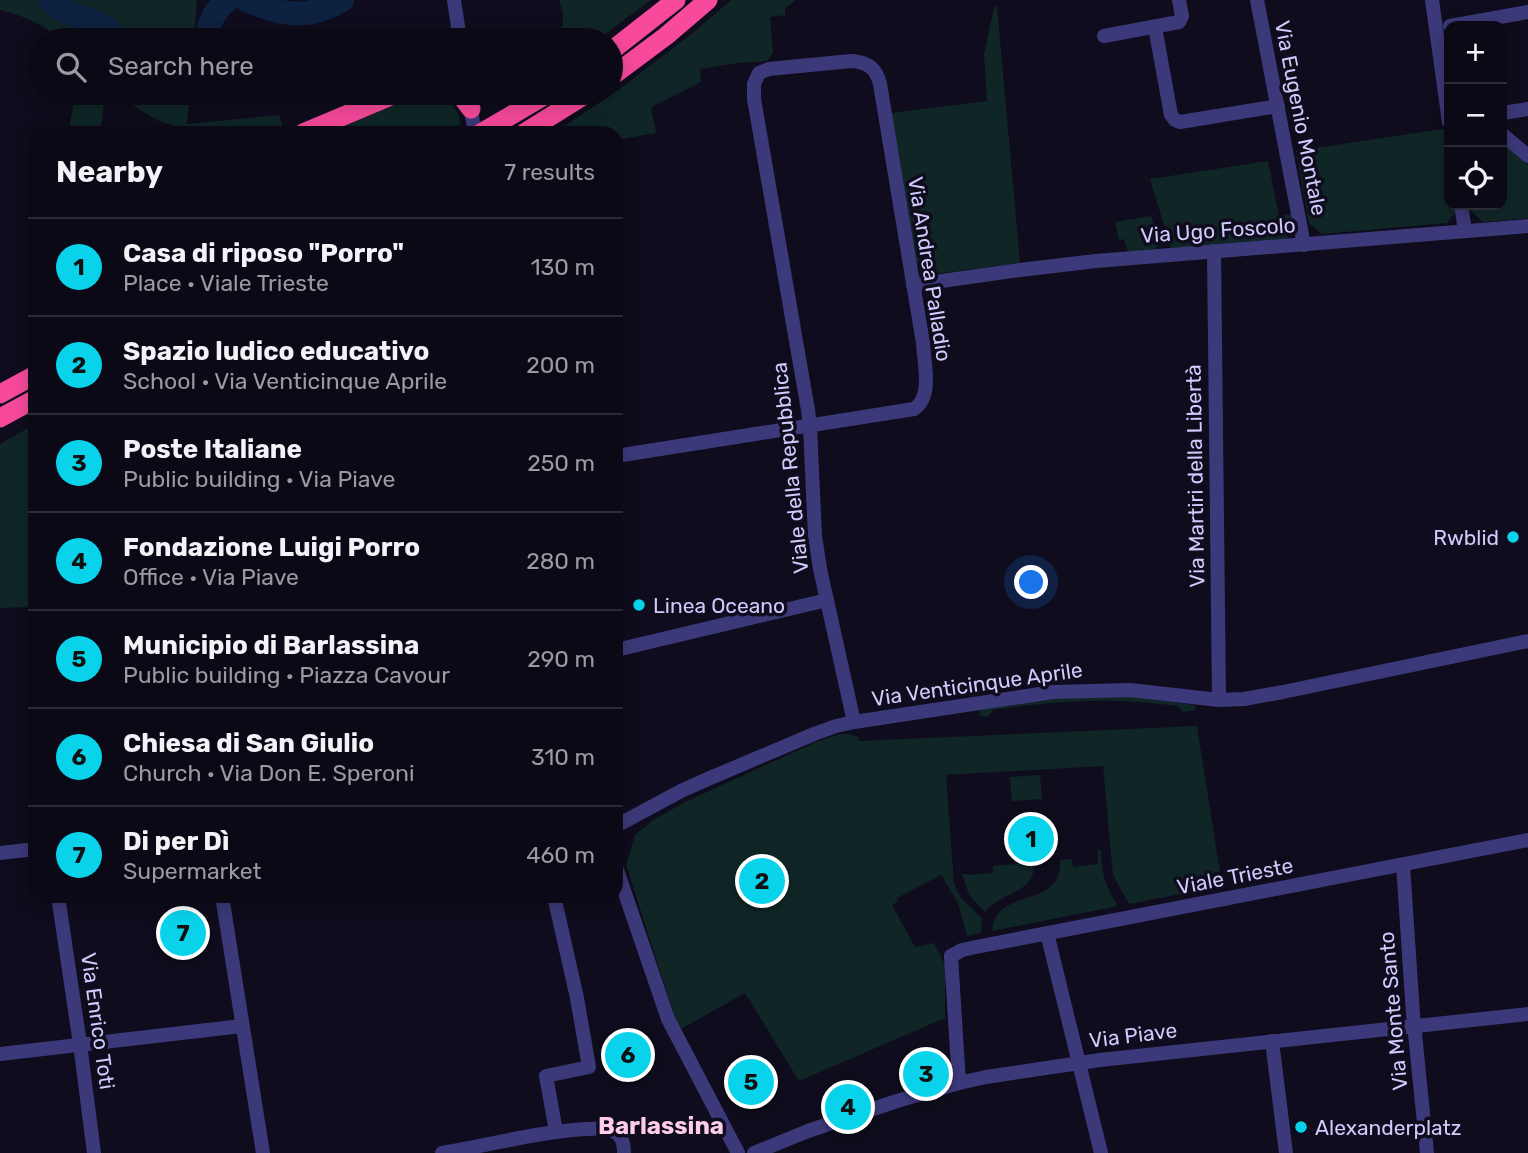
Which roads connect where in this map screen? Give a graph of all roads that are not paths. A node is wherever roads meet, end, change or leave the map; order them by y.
1 (454, 0) edge
2 (676, 0) edge
3 (708, 0) edge
4 (1179, 0) edge
5 (1257, 0) edge
6 (1432, 0) edge
7 (1528, 12) edge
8 (1478, 21) edge
9 (1444, 25) edge
10 (1155, 27) junction
11 (458, 28) edge
12 (1104, 36) dead end
13 (623, 42) edge
14 (623, 68) edge
15 (874, 69) joint
16 (370, 105) edge
17 (471, 105) edge
18 (528, 105) edge
19 (569, 105) edge
20 (1278, 106) junction
21 (1528, 109) edge
22 (1507, 112) edge
23 (320, 126) edge
24 (478, 126) edge
25 (491, 126) edge
26 (535, 126) edge
27 (1507, 138) edge
28 (1528, 156) edge
29 (1462, 210) edge
30 (1528, 226) edge
31 (1465, 231) junction
32 (1304, 245) junction
33 (1214, 251) junction
34 (913, 285) junction
35 (28, 379) edge
36 (0, 394) edge
37 (28, 403) edge
38 (0, 418) edge
39 (810, 427) junction
40 (623, 455) edge
41 (827, 600) junction
42 (1528, 641) edge
43 (623, 648) edge
44 (1219, 700) junction
45 (855, 722) junction
46 (623, 822) edge
47 (1528, 840) edge
48 (28, 850) edge
49 (0, 853) edge
50 (1403, 865) junction
51 (623, 887) edge
52 (59, 903) edge
53 (223, 903) edge
54 (556, 903) edge
55 (1047, 933) junction
56 (1528, 1014) edge
57 (242, 1026) junction
58 (1414, 1027) junction
59 (1272, 1041) junction
60 (80, 1044) junction
61 (0, 1054) edge
62 (1079, 1063) junction
63 (959, 1083) junction
64 (556, 1131) junction
65 (624, 1148) edge
66 (735, 1149) edge
67 (94, 1153) edge
68 (263, 1153) edge
69 (442, 1153) edge
70 (754, 1153) edge
71 (1101, 1153) edge
72 (1286, 1153) edge
73 (1427, 1153) edge

1 - 11 street
2 - 13 highway
3 - 14 highway
4 - 10 street
5 - 20 street, Via Eugenio Montale
6 - 9 street
7 - 8 street
10 - 12 street
10 - 20 street
15 - 34 street, Via Andrea Palladio
15 - 39 street, Viale della Repubblica
16 - 23 highway
17 - 24 street
18 - 25 highway
19 - 26 highway
20 - 32 street, Via Eugenio Montale
21 - 22 street
27 - 28 street
29 - 31 street
30 - 31 street, Via Ugo Foscolo
31 - 32 street, Via Ugo Foscolo
32 - 33 street, Via Ugo Foscolo
33 - 34 street, Via Ugo Foscolo
33 - 44 street, Via Martiri della Libertà
34 - 39 street, Via Andrea Palladio
35 - 36 highway
37 - 38 highway
39 - 40 street
39 - 41 street, Viale della Repubblica
41 - 43 street
41 - 45 street, Viale della Repubblica
42 - 44 street, Via Venticinque Aprile
44 - 45 street, Via Venticinque Aprile
45 - 46 street, Via Venticinque Aprile
47 - 50 street, Viale Trieste
48 - 49 street
50 - 55 street, Viale Trieste
50 - 58 street, Via Monte Santo
51 - 66 street
52 - 60 street, Via Enrico Toti
53 - 57 street
54 - 64 street
55 - 62 street
55 - 63 street, Viale Trieste
56 - 58 street, Via Piave
57 - 60 street
57 - 68 street
58 - 59 street, Via Piave
58 - 73 street, Via Monte Santo
59 - 62 street, Via Piave
59 - 72 street
60 - 61 street
60 - 67 street, Via Enrico Toti
62 - 63 street, Via Piave
62 - 71 street
63 - 70 street, Via Piave
64 - 65 street
64 - 69 street

